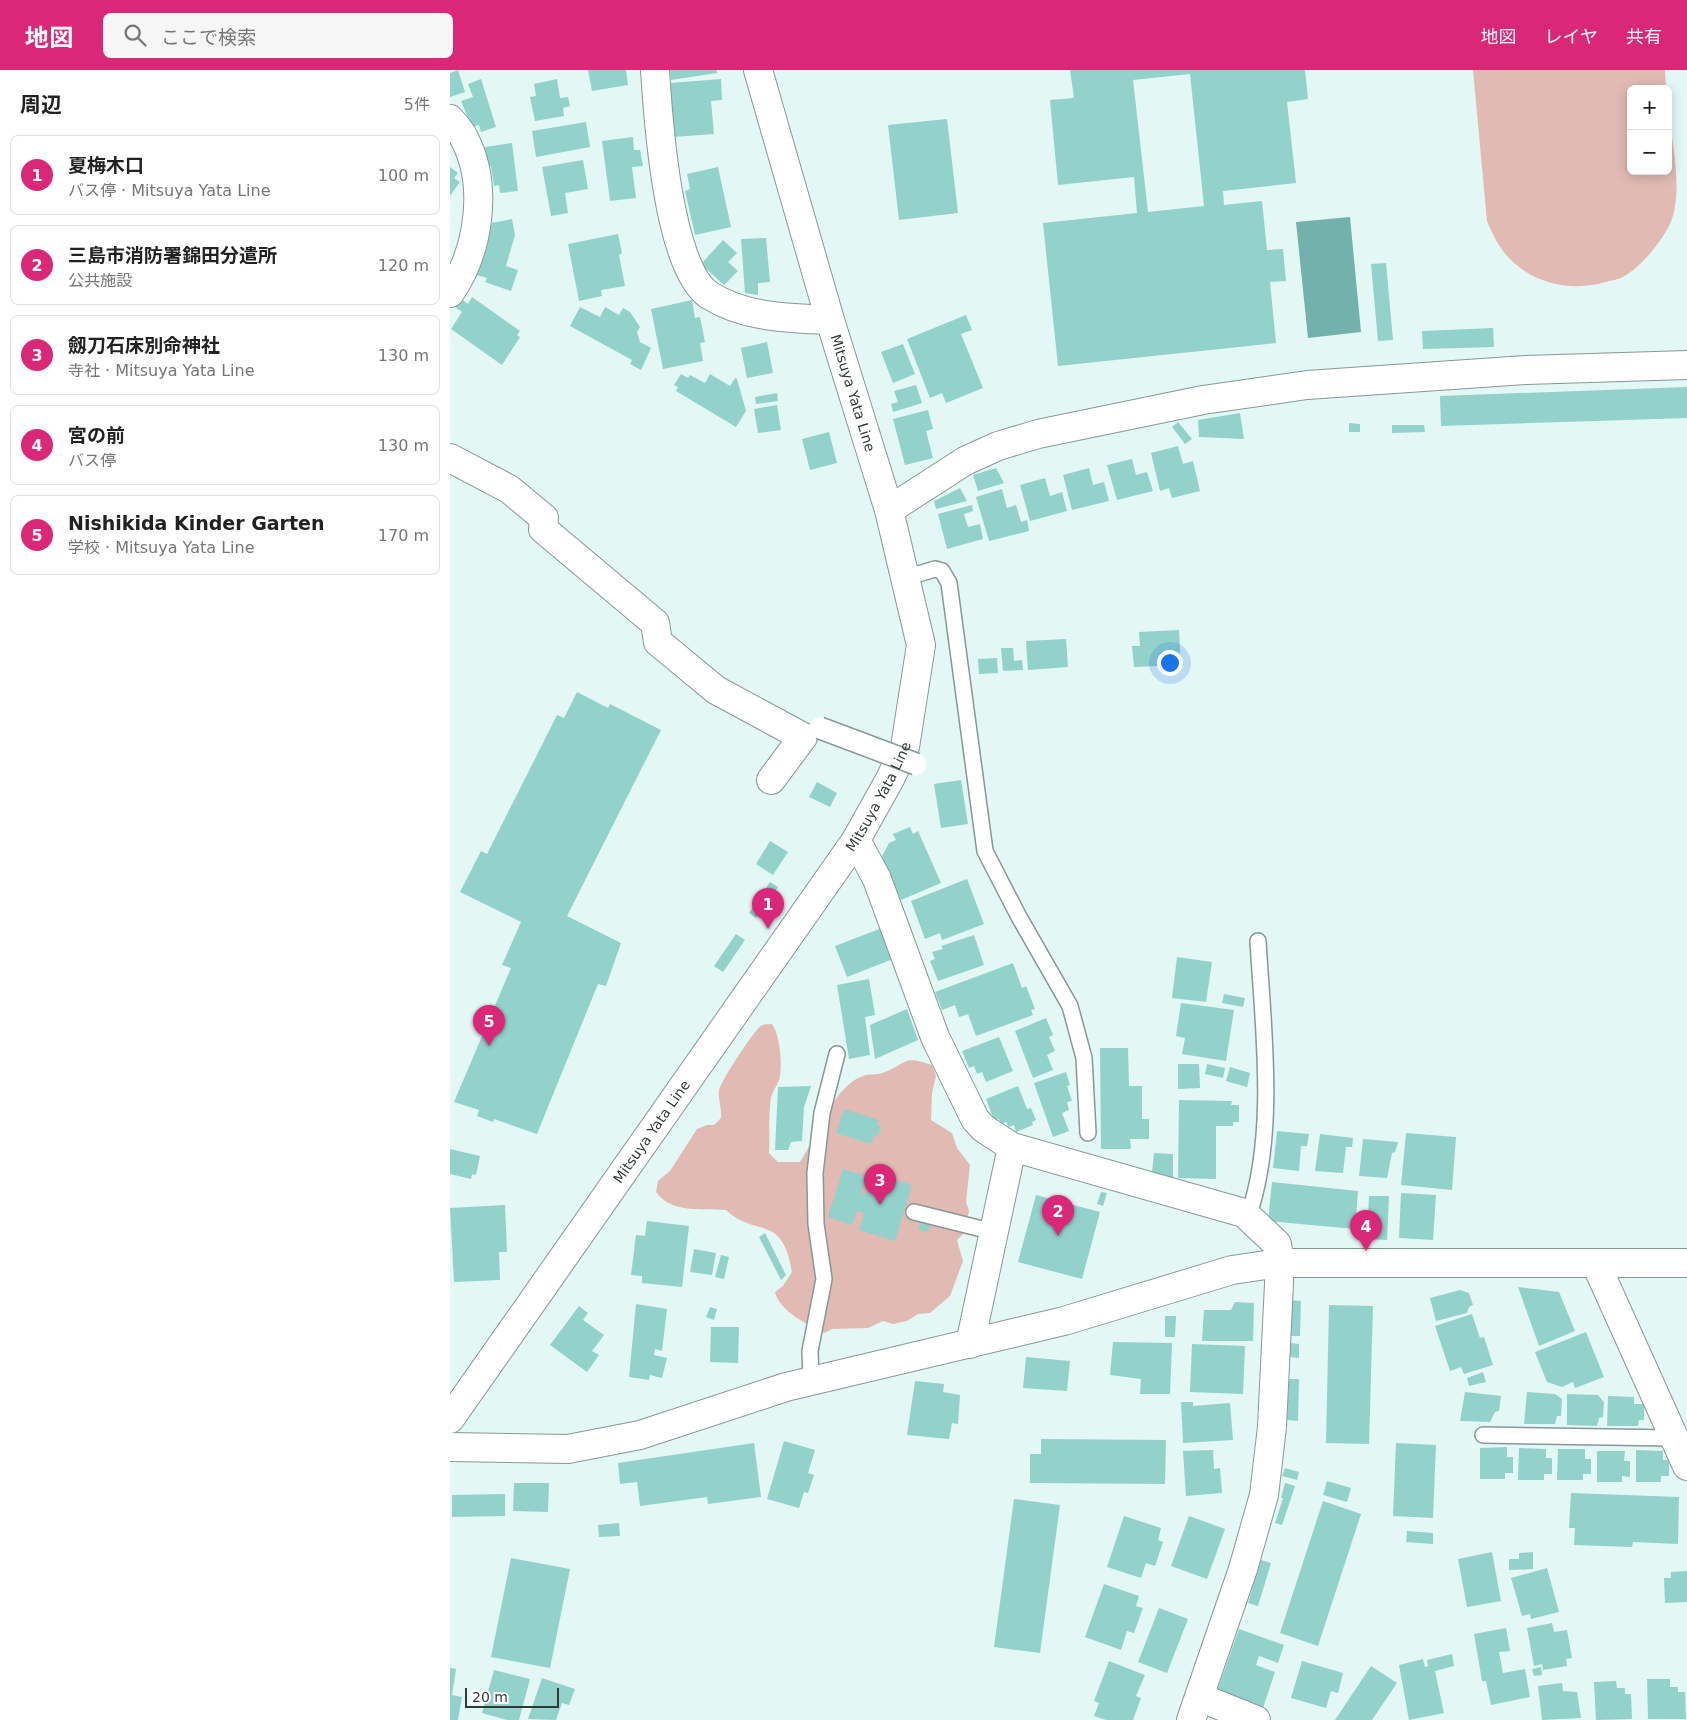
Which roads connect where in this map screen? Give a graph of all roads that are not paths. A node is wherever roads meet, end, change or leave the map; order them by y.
1 (655, 70) edge
2 (758, 70) edge
3 (450, 121) edge
4 (450, 293) edge
5 (830, 320) junction
6 (1687, 365) edge
7 (450, 458) edge
8 (890, 510) junction
9 (905, 578) junction
10 (820, 728) dead end
11 (916, 764) dead end
12 (771, 780) dead end
13 (856, 840) junction
14 (1258, 941) dead end
15 (837, 1054) dead end
16 (1088, 1133) dead end
17 (1012, 1147) junction
18 (914, 1212) dead end
19 (1248, 1217) junction
20 (994, 1232) junction
21 (1280, 1263) junction
22 (1687, 1263) edge
23 (1596, 1264) junction
24 (970, 1344) junction
25 (811, 1381) junction
26 (450, 1419) edge
27 (1483, 1435) dead end
28 (1674, 1438) junction
29 (450, 1447) edge
30 (1687, 1466) edge
31 (1195, 1709) edge
32 (1256, 1720) edge

1 - 5 street
2 - 5 street, Mitsuya Yata Line
3 - 4 street
5 - 8 street, Mitsuya Yata Line
6 - 8 street
7 - 12 street
8 - 9 street, Mitsuya Yata Line
9 - 13 street, Mitsuya Yata Line
9 - 16 lane
10 - 11 street, bridge
13 - 17 street
13 - 26 street, Mitsuya Yata Line
14 - 19 lane
15 - 25 lane
17 - 19 street
17 - 20 street
18 - 20 lane
19 - 21 street
20 - 24 street
21 - 23 street
21 - 24 street
21 - 31 street
22 - 23 street
23 - 28 street
24 - 25 street
25 - 29 street
27 - 28 lane
28 - 30 street
31 - 32 street

